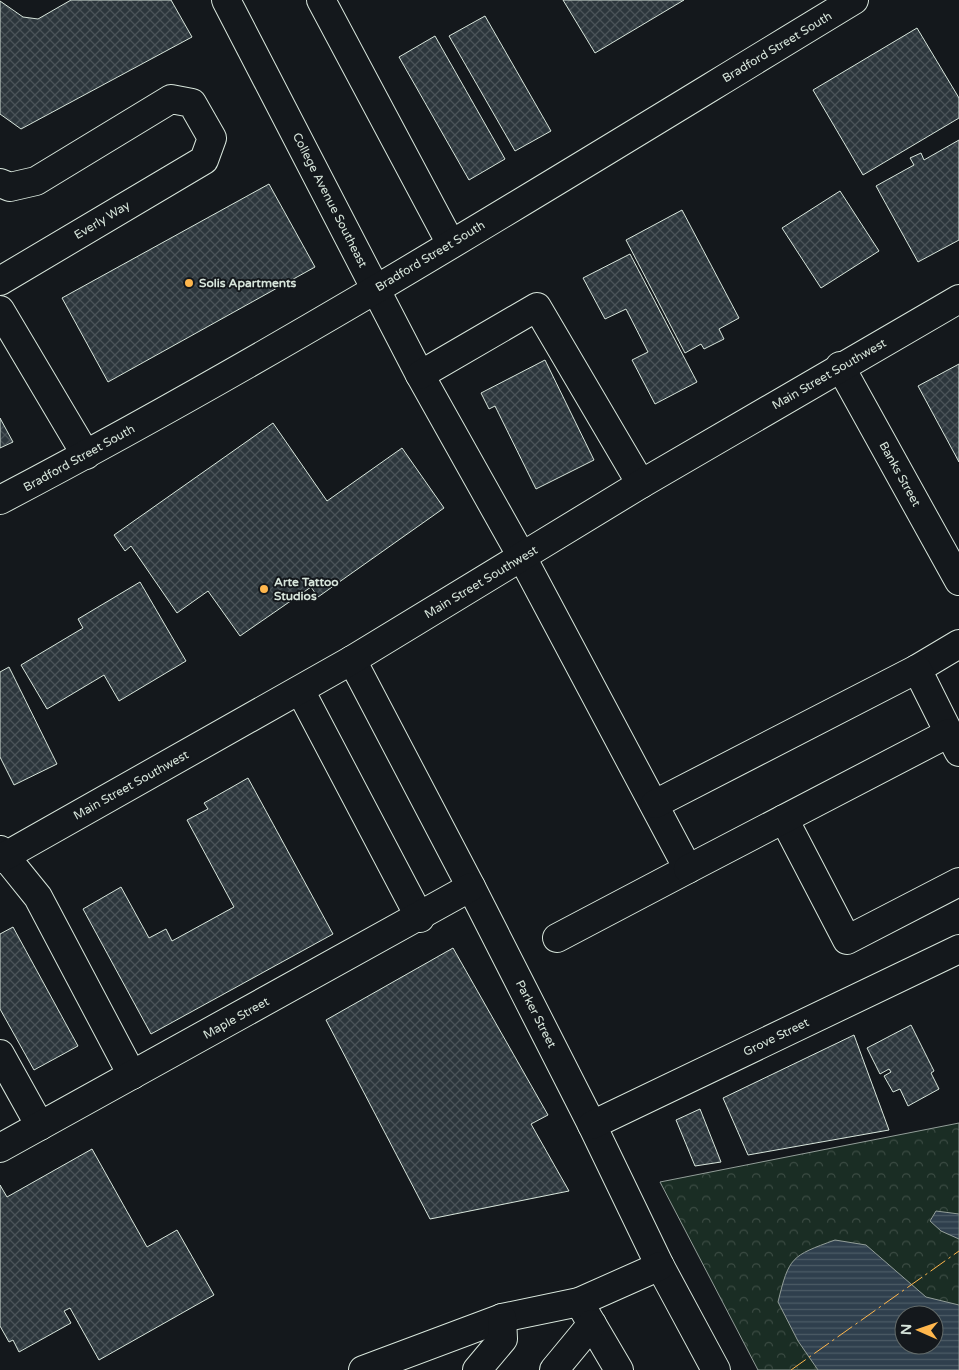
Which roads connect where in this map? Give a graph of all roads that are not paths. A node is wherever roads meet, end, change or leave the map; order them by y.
1 (226, 0) edge
2 (321, 0) edge
3 (854, 0) edge
4 (0, 182) edge
5 (451, 244) junction
6 (0, 281) edge
7 (376, 289) junction
8 (959, 299) edge
9 (0, 310) edge
10 (840, 366) junction
11 (420, 375) junction
12 (86, 456) junction
13 (641, 484) junction
14 (0, 500) edge
15 (522, 557) junction
16 (959, 581) edge
17 (959, 644) edge
18 (352, 660) junction
19 (917, 669) junction
20 (300, 690) junction
21 (954, 742) edge
22 (655, 804) junction
23 (784, 819) junction
24 (1, 855) edge
25 (688, 868) junction
26 (959, 882) edge
27 (471, 887) junction
28 (420, 918) junction
29 (557, 938) dead end
30 (959, 949) edge
31 (0, 1054) edge
32 (132, 1075) junction
33 (592, 1125) junction
34 (40, 1126) junction
35 (0, 1148) edge
36 (660, 1266) junction
37 (586, 1313) junction
38 (502, 1318) junction
39 (363, 1370) edge
40 (477, 1370) edge
41 (554, 1370) edge
42 (619, 1370) edge
43 (716, 1370) edge

1 - 7 street, College Avenue Southeast
2 - 5 street
3 - 5 street, Bradford Street South
4 - 6 street, Everly Way
5 - 7 street, Bradford Street South
7 - 11 street, College Avenue Southeast
7 - 12 street, Bradford Street South
8 - 10 street, Main Street Southwest
9 - 12 street
10 - 13 street, Main Street Southwest
10 - 16 street, Banks Street
11 - 13 street
11 - 15 street, College Avenue Southeast
12 - 14 street, Bradford Street South
13 - 15 street, Main Street Southwest
15 - 18 street, Main Street Southwest
15 - 22 street, College Avenue Southeast
17 - 19 street
18 - 20 street, Main Street Southwest
18 - 27 street, Parker Street
19 - 21 street
19 - 22 street
20 - 24 street, Main Street Southwest
20 - 28 street
21 - 23 street
22 - 25 street, College Avenue Southeast
23 - 25 street
23 - 26 street
24 - 32 street
25 - 29 street
27 - 28 street, Maple Street
27 - 33 street, Parker Street
28 - 32 street, Maple Street
30 - 33 street, Grove Street
31 - 34 street
32 - 34 street, Maple Street
33 - 36 street, Parker Street
34 - 35 street, Maple Street
36 - 37 street
36 - 43 street, Parker Street
37 - 38 street
37 - 41 street
37 - 42 street
38 - 39 street
38 - 40 street

